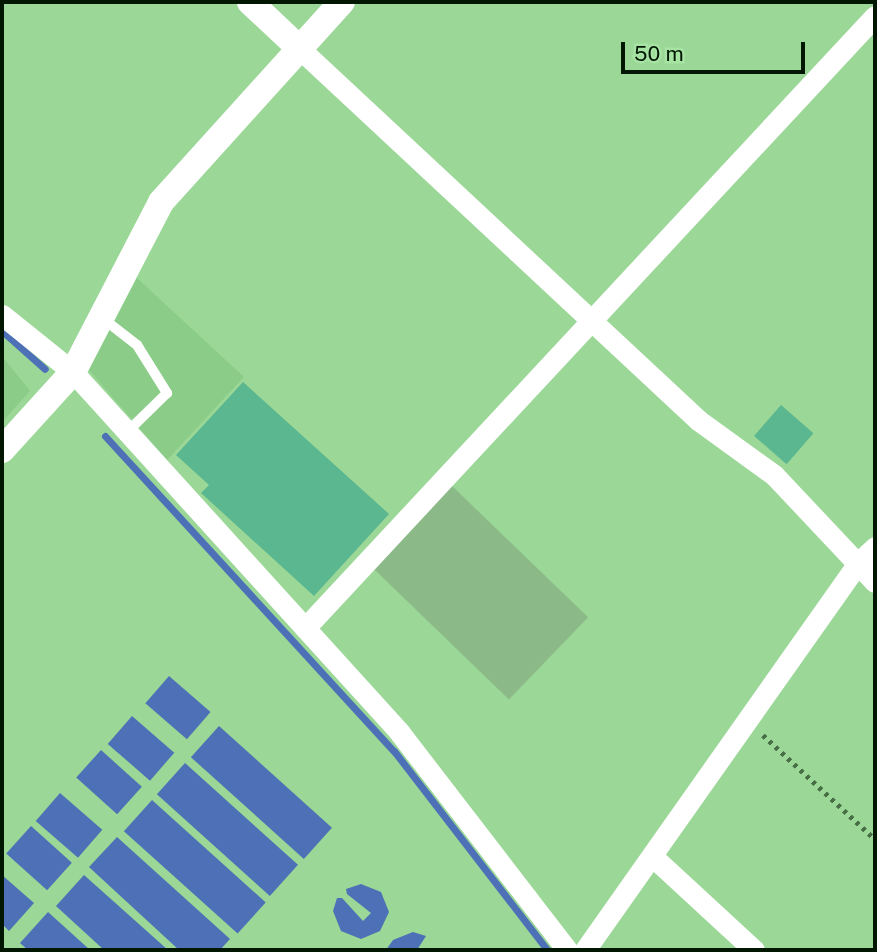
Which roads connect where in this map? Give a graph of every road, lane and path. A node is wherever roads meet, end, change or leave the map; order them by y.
1 (250, 2) edge
2 (342, 2) edge
3 (875, 16) edge
4 (299, 48) junction
5 (2, 315) edge
6 (101, 317) junction
7 (590, 321) junction
8 (73, 372) junction
9 (127, 432) junction
10 (2, 450) edge
11 (875, 547) edge
12 (859, 562) junction
13 (875, 582) edge
14 (305, 628) junction
15 (747, 720) junction
16 (875, 839) edge
17 (652, 856) junction
18 (567, 950) edge
19 (585, 950) edge
20 (754, 950) edge

1 - 4 street
2 - 4 street
3 - 7 street
4 - 6 street
4 - 7 street
5 - 8 street
6 - 8 street
6 - 9 lane
7 - 12 street
7 - 14 street
8 - 9 street
8 - 10 street
9 - 14 street
11 - 12 street
12 - 13 street
12 - 15 street
14 - 18 street
15 - 16 path
15 - 17 street
17 - 19 street
17 - 20 street

